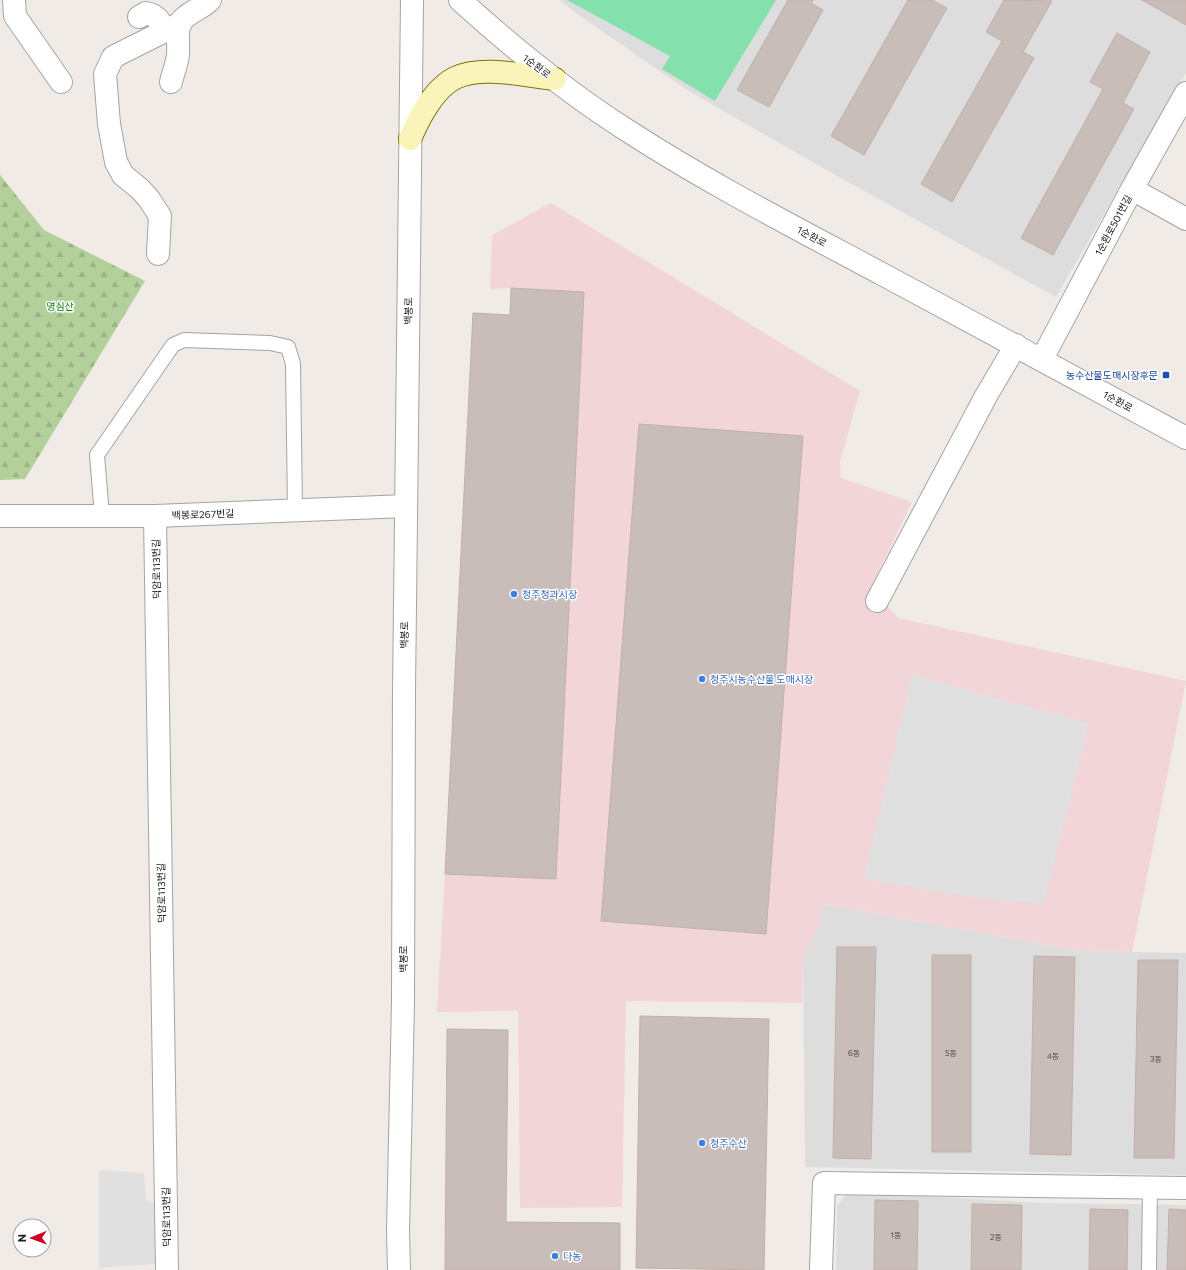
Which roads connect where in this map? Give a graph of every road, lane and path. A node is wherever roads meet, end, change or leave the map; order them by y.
1 (14, 0) edge
2 (210, 0) edge
3 (412, 0) edge
4 (460, 0) edge
5 (139, 17) dead end
6 (172, 27) junction
7 (555, 80) junction
8 (61, 82) dead end
9 (170, 82) dead end
10 (1186, 93) edge
11 (410, 139) junction
12 (1132, 189) junction
13 (1186, 219) edge
14 (158, 254) dead end
15 (1016, 345) junction
16 (1042, 359) junction
17 (1186, 438) edge
18 (406, 506) junction
19 (295, 510) junction
20 (0, 516) edge
21 (102, 516) junction
22 (155, 516) junction
23 (877, 601) dead end
24 (1150, 1187) junction
25 (1186, 1188) edge
26 (167, 1270) edge
27 (399, 1270) edge
28 (821, 1270) edge
29 (1149, 1270) edge

1 - 8 street
2 - 6 street
3 - 11 street, 백봉로
4 - 7 street, 1순환로
5 - 6 street
6 - 9 street
6 - 14 street
7 - 11 main road
7 - 15 street, 1순환로
10 - 12 street, 1순환로501번길
11 - 18 street, 백봉로
12 - 13 street
12 - 16 street, 1순환로501번길
15 - 16 street, 1순환로
15 - 23 street
16 - 17 street, 1순환로
18 - 19 street, 백봉로267번길
18 - 27 street, 백봉로
19 - 21 lane
19 - 22 street, 백봉로267번길
20 - 21 street, 백봉로267번길
21 - 22 street, 백봉로267번길
22 - 26 street, 덕암로113번길
24 - 25 street
24 - 28 street
24 - 29 lane

